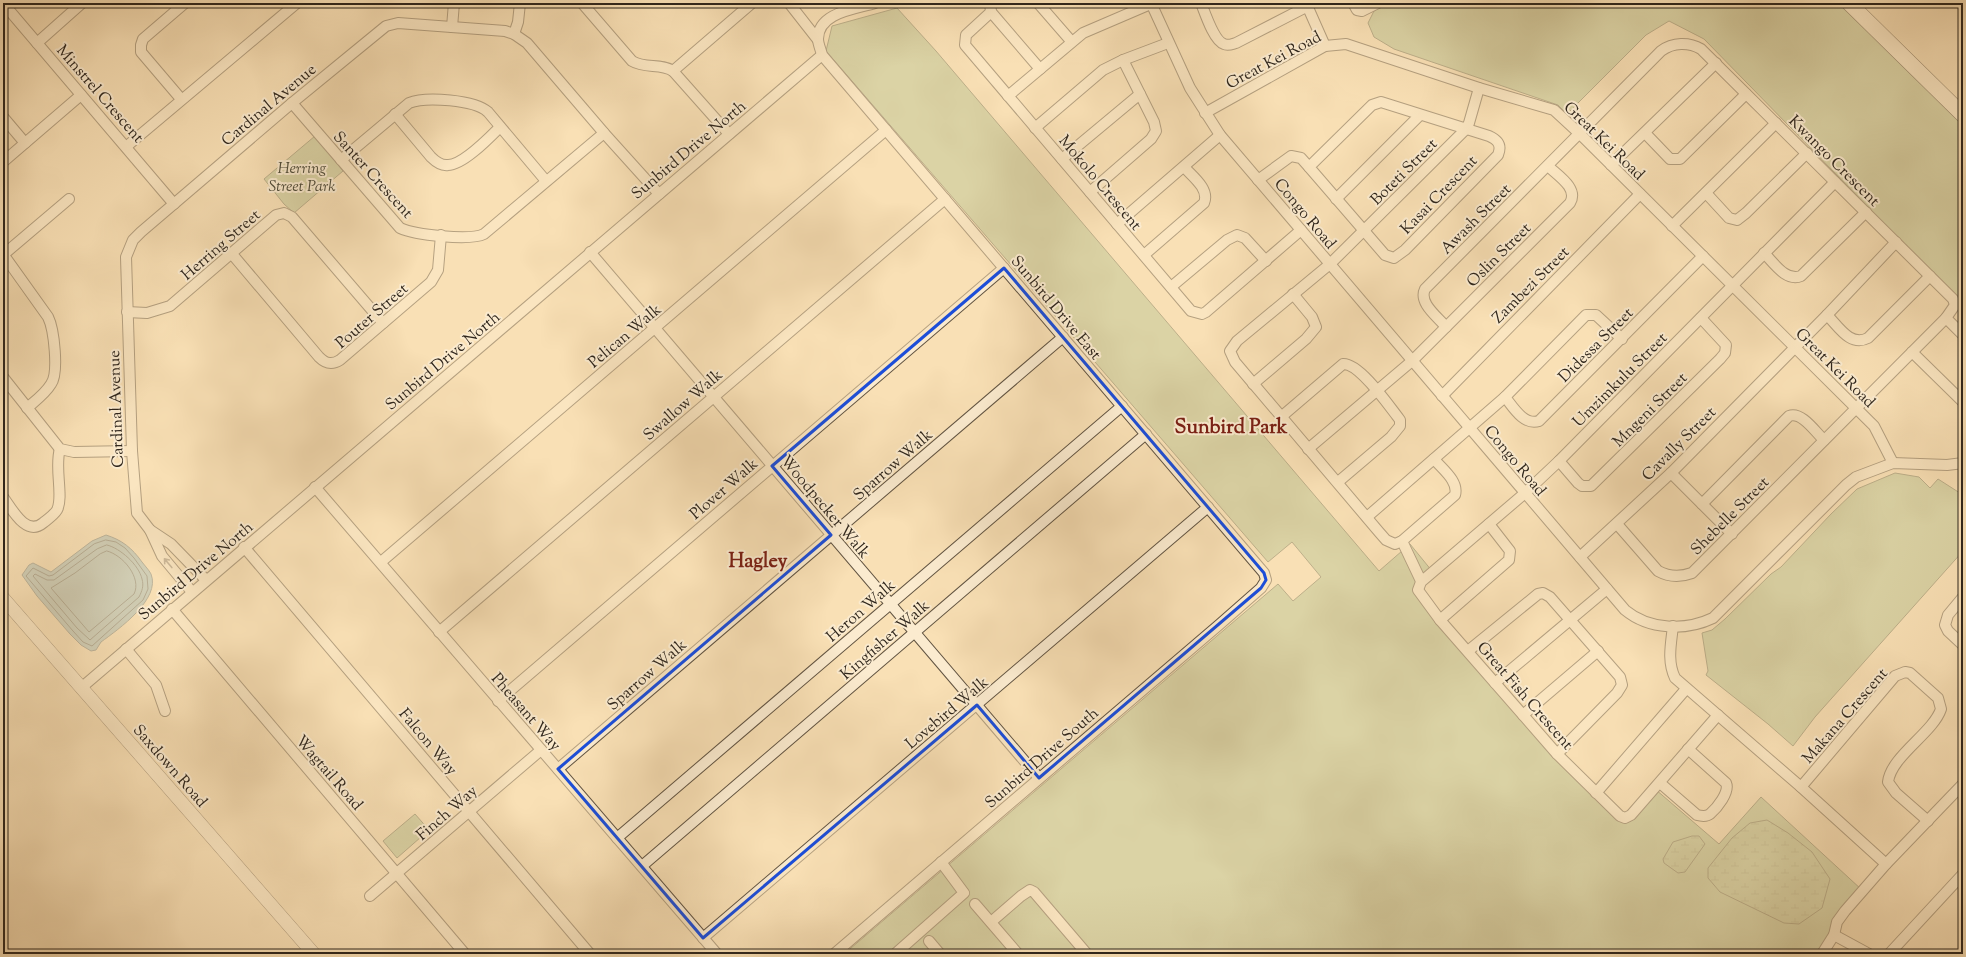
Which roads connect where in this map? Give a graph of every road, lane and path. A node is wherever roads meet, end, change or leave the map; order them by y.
1 (3, 3) edge
2 (82, 3) edge
3 (185, 3) edge
4 (297, 3) edge
5 (454, 3) edge
6 (520, 3) edge
7 (582, 3) edge
8 (752, 3) edge
9 (789, 3) edge
10 (875, 3) edge
11 (1038, 3) edge
12 (1152, 3) edge
13 (1201, 3) edge
14 (1352, 3) edge
15 (1378, 3) edge
16 (1849, 3) edge
17 (1307, 5) edge
18 (991, 7) edge
19 (452, 27) junction
20 (514, 34) junction
21 (818, 40) junction
22 (1071, 41) junction
23 (37, 43) junction
24 (1168, 43) junction
25 (1325, 46) junction
26 (822, 55) junction
27 (1123, 60) junction
28 (1716, 63) junction
29 (1040, 69) junction
30 (673, 71) junction
31 (1479, 88) junction
32 (1140, 94) junction
33 (1746, 94) junction
34 (81, 95) junction
35 (1008, 96) junction
36 (181, 99) junction
37 (292, 103) junction
38 (1205, 113) junction
39 (395, 114) junction
40 (1420, 115) junction
41 (1963, 115) edge
42 (3, 117) edge
43 (1776, 123) junction
44 (500, 127) junction
45 (1035, 128) junction
46 (1466, 129) junction
47 (886, 130) junction
48 (604, 133) junction
49 (1645, 133) junction
50 (728, 134) junction
51 (1580, 134) junction
52 (1220, 135) junction
53 (25, 143) junction
54 (126, 146) junction
55 (1807, 153) junction
56 (1062, 159) junction
57 (341, 160) junction
58 (3, 162) edge
59 (1548, 166) junction
60 (1611, 166) junction
61 (1184, 167) junction
62 (1309, 167) junction
63 (1258, 180) junction
64 (546, 181) junction
65 (1835, 182) junction
66 (1090, 192) junction
67 (1706, 193) junction
68 (659, 194) junction
69 (1640, 194) junction
70 (69, 199) dead end
71 (945, 199) junction
72 (1336, 199) junction
73 (174, 204) junction
74 (1866, 212) junction
75 (1117, 224) junction
76 (1672, 226) junction
77 (1301, 230) junction
78 (1364, 231) junction
79 (441, 235) junction
80 (1896, 242) junction
81 (590, 252) junction
82 (1764, 253) junction
83 (232, 254) junction
84 (3, 255) edge
85 (1144, 255) junction
86 (1703, 256) junction
87 (1266, 261) junction
88 (1330, 264) junction
89 (1004, 268) junction
90 (1930, 276) junction
91 (1732, 285) junction
92 (1171, 287) junction
93 (1294, 294) junction
94 (127, 312) junction
95 (1827, 315) junction
96 (1701, 318) junction
97 (1946, 318) junction
98 (384, 323) junction
99 (1446, 327) junction
100 (655, 329) junction
101 (1963, 335) edge
102 (1063, 337) junction
103 (1622, 339) junction
104 (1795, 347) junction
105 (1912, 352) junction
106 (1412, 361) junction
107 (3, 377) edge
108 (1254, 384) junction
109 (1376, 390) junction
110 (1442, 396) junction
111 (713, 397) junction
112 (1505, 397) junction
113 (1963, 402) edge
114 (1122, 406) junction
115 (27, 408) junction
116 (1856, 408) junction
117 (1281, 417) junction
118 (1470, 428) junction
119 (1146, 434) junction
120 (1824, 440) junction
121 (60, 449) junction
122 (1308, 449) junction
123 (132, 451) junction
124 (1434, 459) junction
125 (1559, 461) junction
126 (1893, 463) junction
127 (1963, 463) edge
128 (772, 466) junction
129 (1670, 473) junction
130 (1338, 482) junction
131 (316, 487) junction
132 (1525, 493) junction
133 (3, 497) edge
134 (1702, 504) junction
135 (1208, 507) junction
136 (1366, 517) junction
137 (1489, 524) junction
138 (1617, 524) junction
139 (150, 530) junction
140 (1732, 534) junction
141 (831, 535) junction
142 (1402, 541) junction
143 (244, 547) junction
144 (1580, 557) junction
145 (381, 562) junction
146 (206, 580) junction
147 (1266, 580) joint
148 (1421, 581) junction
149 (1607, 588) junction
150 (192, 592) junction
151 (1963, 597) edge
152 (3, 598) edge
153 (890, 604) junction
154 (172, 609) junction
155 (1571, 618) junction
156 (1440, 620) junction
157 (1673, 626) junction
158 (439, 632) junction
159 (914, 633) junction
160 (1963, 645) edge
161 (126, 649) junction
162 (1468, 651) junction
163 (1598, 651) junction
164 (1494, 683) junction
165 (81, 688) junction
166 (1686, 689) junction
167 (498, 701) junction
168 (977, 705) junction
169 (165, 711) dead end
170 (1522, 715) junction
171 (1718, 715) junction
172 (1688, 749) junction
173 (541, 750) junction
174 (1557, 754) junction
175 (558, 769) junction
176 (1039, 778) junction
177 (1660, 783) junction
178 (1963, 784) edge
179 (1802, 787) junction
180 (1596, 793) junction
181 (470, 812) junction
182 (1928, 821) junction
183 (617, 838) junction
184 (942, 862) junction
185 (1886, 864) junction
186 (642, 866) junction
187 (398, 873) junction
188 (1963, 874) edge
189 (370, 896) dead end
190 (975, 904) dead end
191 (991, 922) junction
192 (1834, 935) junction
193 (703, 938) junction
194 (929, 941) dead end
195 (314, 954) edge
196 (465, 954) edge
197 (590, 954) edge
198 (716, 954) edge
199 (834, 954) edge
200 (895, 954) edge
201 (940, 954) edge
202 (1018, 954) edge
203 (1087, 954) edge
204 (1822, 954) edge
205 (1869, 954) edge
206 (1889, 954) edge

1 - 23 street, Minstrel Crescent
2 - 23 street
3 - 36 street
4 - 36 street
5 - 19 street
6 - 20 street
7 - 30 street
8 - 30 street
9 - 21 street
10 - 21 street
11 - 22 street
12 - 22 street
12 - 24 street, Congo Road
13 - 17 street
14 - 15 street
16 - 41 main road
17 - 25 street
18 - 29 street
18 - 35 street, Mokolo Crescent
19 - 20 street, Cardinal Avenue
19 - 37 street, Cardinal Avenue
20 - 48 street, Cardinal Avenue
21 - 26 street
22 - 29 street
23 - 34 street, Minstrel Crescent
24 - 27 street
24 - 38 street, Congo Road
25 - 31 street, Great Kei Road
25 - 38 street, Great Kei Road
26 - 47 street, Sunbird Drive East
26 - 50 street, Sunbird Drive North
27 - 32 street
27 - 45 street
28 - 33 street, Kwango Crescent
28 - 49 street
28 - 51 street, Kwango Crescent
29 - 35 street
30 - 50 street
31 - 46 street, Boteti Street
31 - 51 street, Great Kei Road
32 - 56 street
32 - 66 street
33 - 43 street, Kwango Crescent
33 - 49 street
34 - 53 street
34 - 54 street, Minstrel Crescent
35 - 45 street, Mokolo Crescent
36 - 54 street
37 - 57 street, Santer Crescent
37 - 73 street, Cardinal Avenue
38 - 52 street, Congo Road
39 - 44 street
39 - 44 street
39 - 57 street
40 - 46 street
40 - 62 street
40 - 72 street
42 - 53 street
43 - 55 street, Kwango Crescent
43 - 67 street
44 - 64 street
45 - 56 street, Mokolo Crescent
46 - 78 street, Boteti Street
46 - 78 street, Kasai Crescent
47 - 71 street, Sunbird Drive East
47 - 100 street, Pelican Walk
48 - 64 street, Santer Crescent
48 - 68 street, Cardinal Avenue
49 - 60 street
50 - 68 street, Sunbird Drive North
51 - 59 street, Awash Street
51 - 60 street, Great Kei Road
52 - 61 street
52 - 63 street, Congo Road
53 - 58 street
54 - 73 street, Minstrel Crescent
55 - 65 street, Kwango Crescent
55 - 67 street
56 - 66 street, Mokolo Crescent
57 - 79 street, Santer Crescent
59 - 99 street, Awash Street
59 - 99 street, Oslin Street
60 - 69 street, Great Kei Road
61 - 75 street
61 - 85 street
62 - 63 street
62 - 72 street
63 - 77 street, Congo Road
64 - 79 street, Santer Crescent
65 - 74 street, Kwango Crescent
65 - 82 street, Umzimkulu Street
66 - 75 street, Mokolo Crescent
67 - 76 street
68 - 81 street, Sunbird Drive North
69 - 76 street, Great Kei Road
69 - 110 street, Zambezi Street
70 - 84 street
71 - 89 street, Sunbird Drive East
71 - 111 street, Swallow Walk
72 - 78 street
73 - 94 street, Cardinal Avenue
74 - 80 street, Kwango Crescent
74 - 82 street
75 - 85 street, Mokolo Crescent
76 - 86 street, Great Kei Road
77 - 87 street, Mokolo Crescent
77 - 88 street, Congo Road
78 - 88 street, Boteti Street
79 - 98 street, Pouter Street
80 - 90 street, Kwango Crescent
80 - 95 street, Cavally Street
81 - 100 street, Woodpecker Walk
81 - 131 street, Sunbird Drive North
82 - 91 street, Umzimkulu Street
83 - 94 street, Herring Street
83 - 98 street, Pouter Street
83 - 98 street, Herring Street
84 - 115 street
85 - 92 street, Mokolo Crescent
86 - 91 street, Great Kei Road
86 - 103 street, Didessa Street
87 - 92 street
87 - 92 street, Mokolo Crescent
88 - 93 street, Boteti Street
88 - 106 street, Congo Road
89 - 102 street, Sunbird Drive East
89 - 128 street, Plover Walk
90 - 95 street
90 - 97 street, Kwango Crescent
91 - 96 street, Umzimkulu Street
91 - 104 street, Great Kei Road
93 - 108 street
93 - 108 street, Boteti Street
94 - 123 street, Cardinal Avenue
95 - 104 street, Cavally Street
96 - 125 street, Umzimkulu Street
96 - 125 street, Mngeni Street
97 - 101 street
97 - 105 street, Kwango Crescent
99 - 106 street, Oslin Street
100 - 111 street, Woodpecker Walk
100 - 145 street, Pelican Walk
102 - 114 street, Sunbird Drive East
102 - 141 street, Sparrow Walk
103 - 112 street
103 - 112 street, Didessa Street
104 - 116 street, Great Kei Road
104 - 129 street, Cavally Street
105 - 113 street
105 - 116 street, Kwango Crescent
106 - 109 street, Oslin Street
106 - 110 street, Congo Road
107 - 115 street
108 - 117 street, Boteti Street
109 - 117 street
109 - 122 street, Oslin Street
109 - 130 street
110 - 118 street, Congo Road
111 - 128 street, Woodpecker Walk
111 - 158 street, Swallow Walk
112 - 118 street
114 - 119 street, Sunbird Drive East
114 - 153 street, Heron Walk
115 - 121 street
116 - 120 street, Shebelle Street
116 - 126 street, Great Kei Road
117 - 122 street, Boteti Street
118 - 124 street
118 - 132 street, Congo Road
119 - 135 street, Sunbird Drive East
119 - 159 street, Kingfisher Walk
120 - 134 street
120 - 140 street, Shebelle Street
121 - 123 street
121 - 133 street
122 - 130 street, Boteti Street
123 - 139 street, Cardinal Avenue
124 - 136 street
124 - 142 street
125 - 132 street, Umzimkulu Street
126 - 127 street, Congo Road
126 - 157 street, Congo Road
128 - 141 street, Woodpecker Walk
128 - 167 street, Plover Walk
129 - 134 street
129 - 138 street, Cavally Street
130 - 136 street, Boteti Street
131 - 143 street, Sunbird Drive North
131 - 145 street, Pheasant Way
132 - 137 street
132 - 144 street, Congo Road
134 - 140 street
135 - 147 street, Sunbird Drive East
135 - 168 street, Lovebird Walk
136 - 142 street, Boteti Street
137 - 148 street
137 - 156 street
138 - 140 street, Shebelle Street
138 - 144 street, Cavally Street
139 - 146 street, Cardinal Avenue
150 -> 139 street, Cardinal Avenue
141 - 153 street, Woodpecker Walk
141 - 175 street, Sparrow Walk
142 - 148 street
143 - 146 street, Sunbird Drive North
143 - 181 street, Falcon Way
144 - 149 street, Congo Road
145 - 158 street, Pheasant Way
146 - 150 street, Sunbird Drive North
147 - 176 street, Sunbird Drive South
148 - 156 street, Great Fish Crescent
149 - 155 street
149 - 157 street, Congo Road
150 - 154 street, Sunbird Drive North
151 - 160 street
152 - 165 street, Saxdown Road
153 - 159 street, Woodpecker Walk
153 - 183 street, Heron Walk
154 - 161 street, Sunbird Drive North
154 - 187 street, Wagtail Road
155 - 162 street
155 - 163 street
155 - 164 street
156 - 162 street, Great Fish Crescent
157 - 166 street
158 - 167 street, Pheasant Way
159 - 168 street, Woodpecker Walk
159 - 186 street, Kingfisher Walk
161 - 165 street, Sunbird Drive North
161 - 169 street
162 - 164 street, Great Fish Crescent
163 - 170 street
163 - 174 street
164 - 170 street, Great Fish Crescent
165 - 195 street, Saxdown Road
166 - 171 street
166 - 180 street
167 - 173 street, Pheasant Way
168 - 176 street, Woodpecker Walk
168 - 193 street, Lovebird Walk
170 - 174 street, Great Fish Crescent
171 - 172 street, Great Fish Crescent
171 - 179 street
172 - 177 street, Great Fish Crescent
172 - 177 street
173 - 175 street, Pheasant Way
173 - 181 street, Finch Way
174 - 180 street, Great Fish Crescent
175 - 183 street, Pheasant Way
176 - 184 street, Sunbird Drive South
177 - 180 street, Great Fish Crescent
178 - 182 street
179 - 182 street, Makana Crescent
179 - 185 street
181 - 187 street, Finch Way
181 - 197 street, Falcon Way
182 - 185 street
183 - 186 street, Pheasant Way
184 - 199 street, Sunbird Drive South
184 - 200 street
185 - 192 street
186 - 193 street, Pheasant Way
187 - 189 street, Finch Way
187 - 196 street, Wagtail Road
188 - 206 street
190 - 191 street
191 - 202 street
191 - 203 street
192 - 204 street
192 - 205 street
193 - 198 street, Pheasant Way
194 - 201 street

